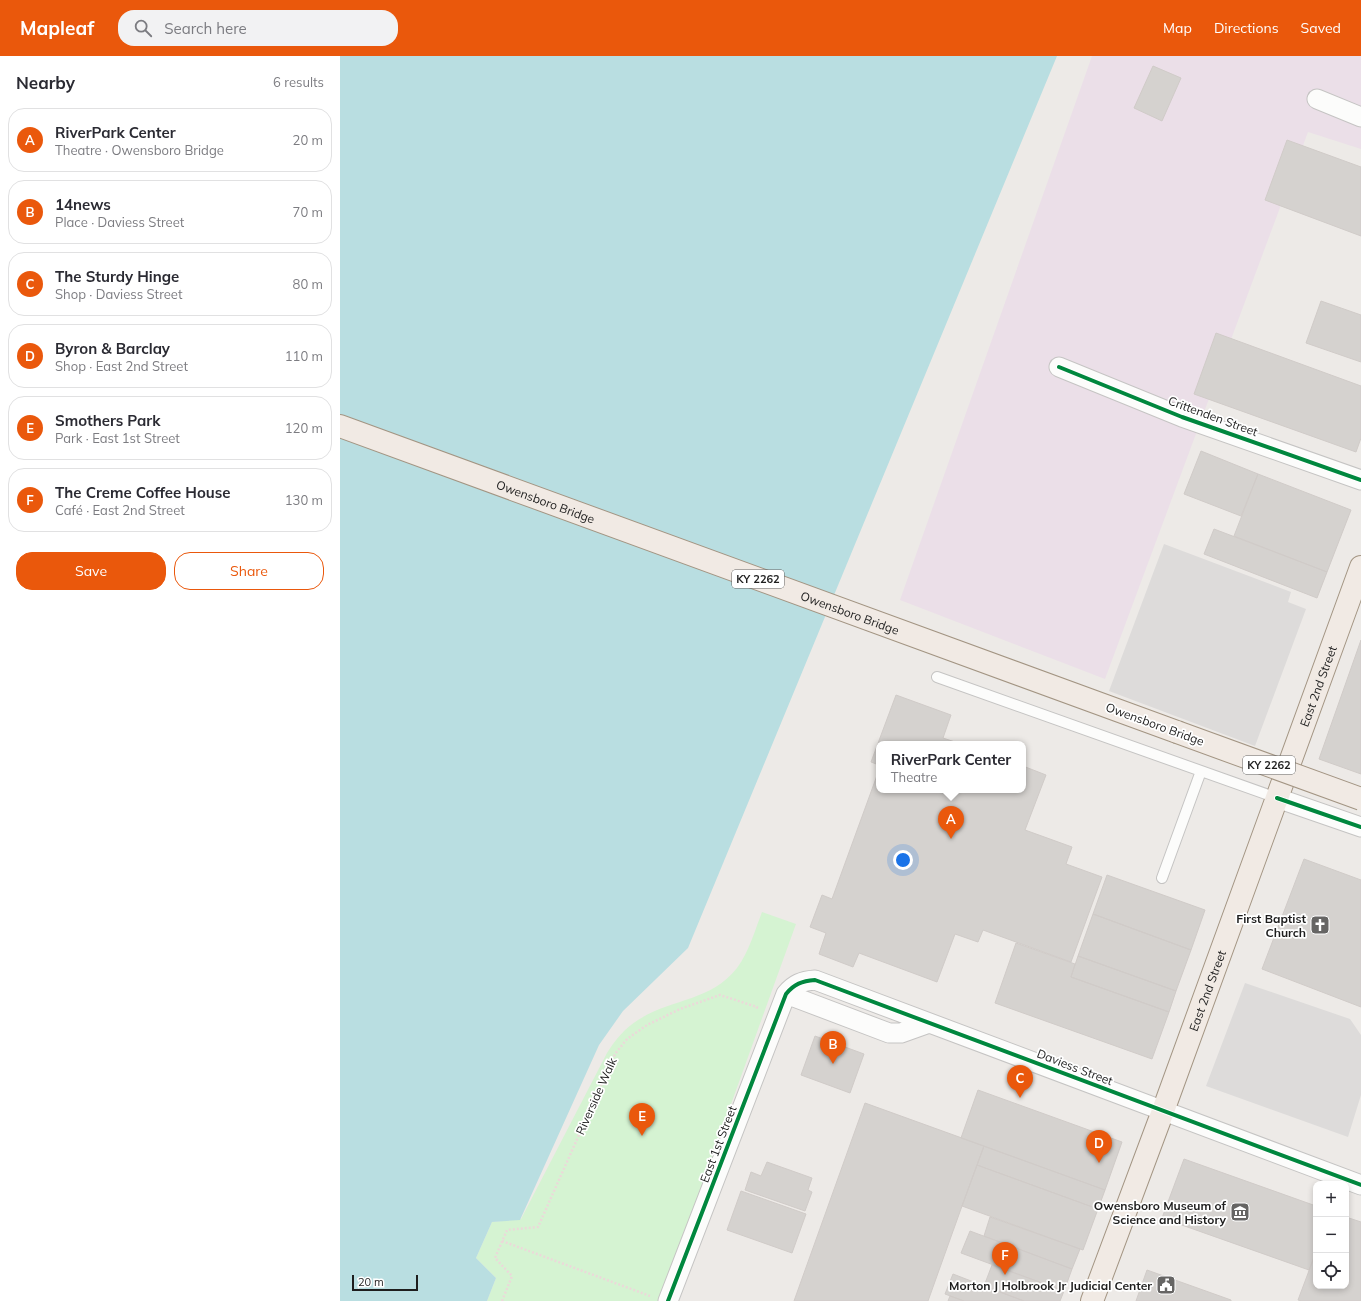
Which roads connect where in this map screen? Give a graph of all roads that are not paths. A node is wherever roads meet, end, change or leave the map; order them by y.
1 (1317, 99) dead end
2 (1361, 117) edge
3 (1059, 367) dead end
4 (340, 426) edge
5 (1361, 480) edge
6 (1361, 567) edge
7 (937, 677) dead end
8 (1201, 771) junction
9 (1277, 798) junction
10 (1361, 799) edge
11 (1361, 827) edge
12 (1162, 878) dead end
13 (786, 994) joint
14 (1163, 1111) junction
15 (1361, 1185) edge
16 (658, 1296) edge
17 (1092, 1301) edge

1 - 2 street
3 - 5 street, Crittenden Street
4 - 10 main road, Owensboro Bridge / KY 2262, bridge
6 - 9 main road, East 2nd Street
7 - 8 lane
8 - 9 lane
8 - 12 lane
9 - 11 street
9 - 14 main road, East 2nd Street
13 - 14 street, Daviess Street
13 - 16 street, East 1st Street
14 - 15 street, Daviess Street
14 - 17 main road, East 2nd Street

